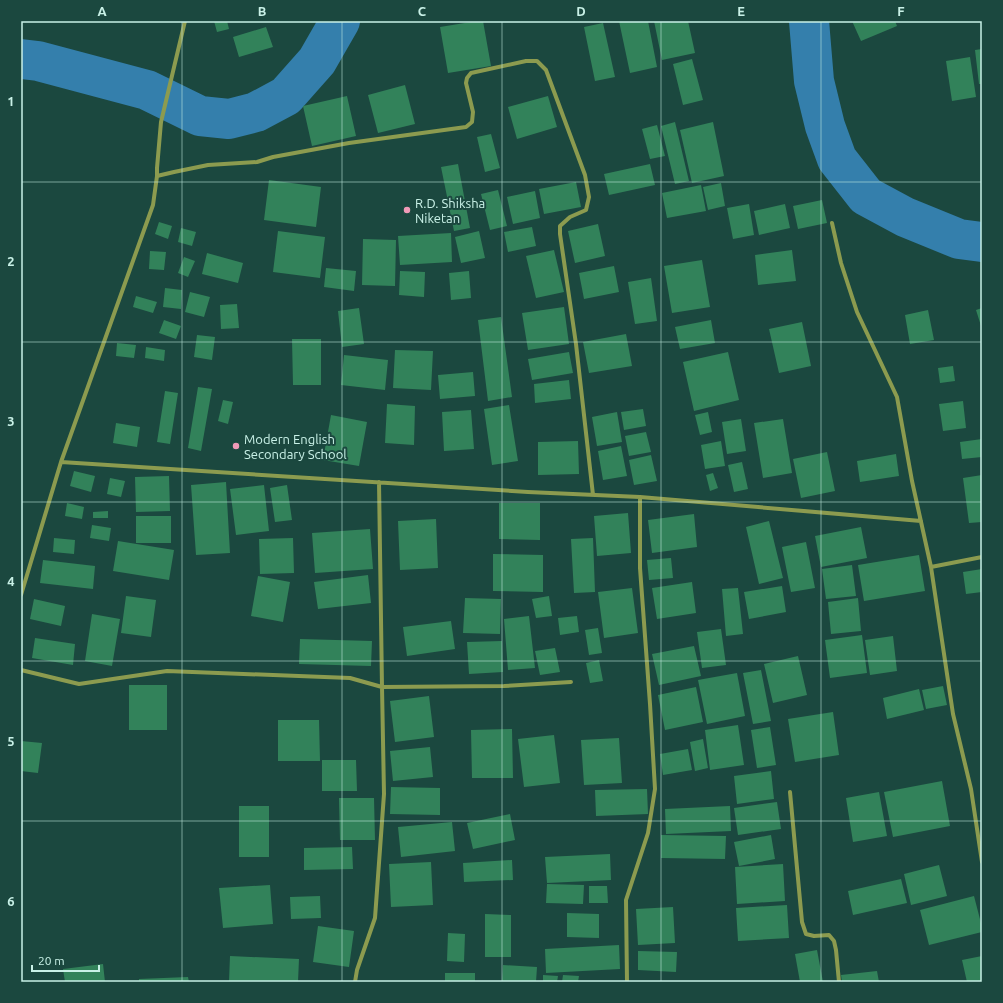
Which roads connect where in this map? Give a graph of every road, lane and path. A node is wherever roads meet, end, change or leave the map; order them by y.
1 (185, 23) edge
2 (157, 176) junction
3 (832, 223) dead end
4 (61, 462) junction
5 (379, 482) junction
6 (593, 495) junction
7 (640, 497) junction
8 (921, 521) junction
9 (982, 556) edge
10 (931, 567) junction
11 (21, 595) edge
12 (21, 670) edge
13 (571, 682) dead end
14 (382, 687) junction
15 (790, 792) dead end
16 (982, 862) edge
17 (355, 982) edge
18 (627, 982) edge
19 (838, 982) edge

1 - 2 street
2 - 4 street
2 - 6 street
3 - 8 street
4 - 5 street
4 - 11 street
5 - 6 street
5 - 14 street
6 - 7 street
7 - 8 street
7 - 18 street
8 - 10 street
9 - 10 street
10 - 16 street
12 - 14 street
13 - 14 street
14 - 17 street
15 - 19 street

